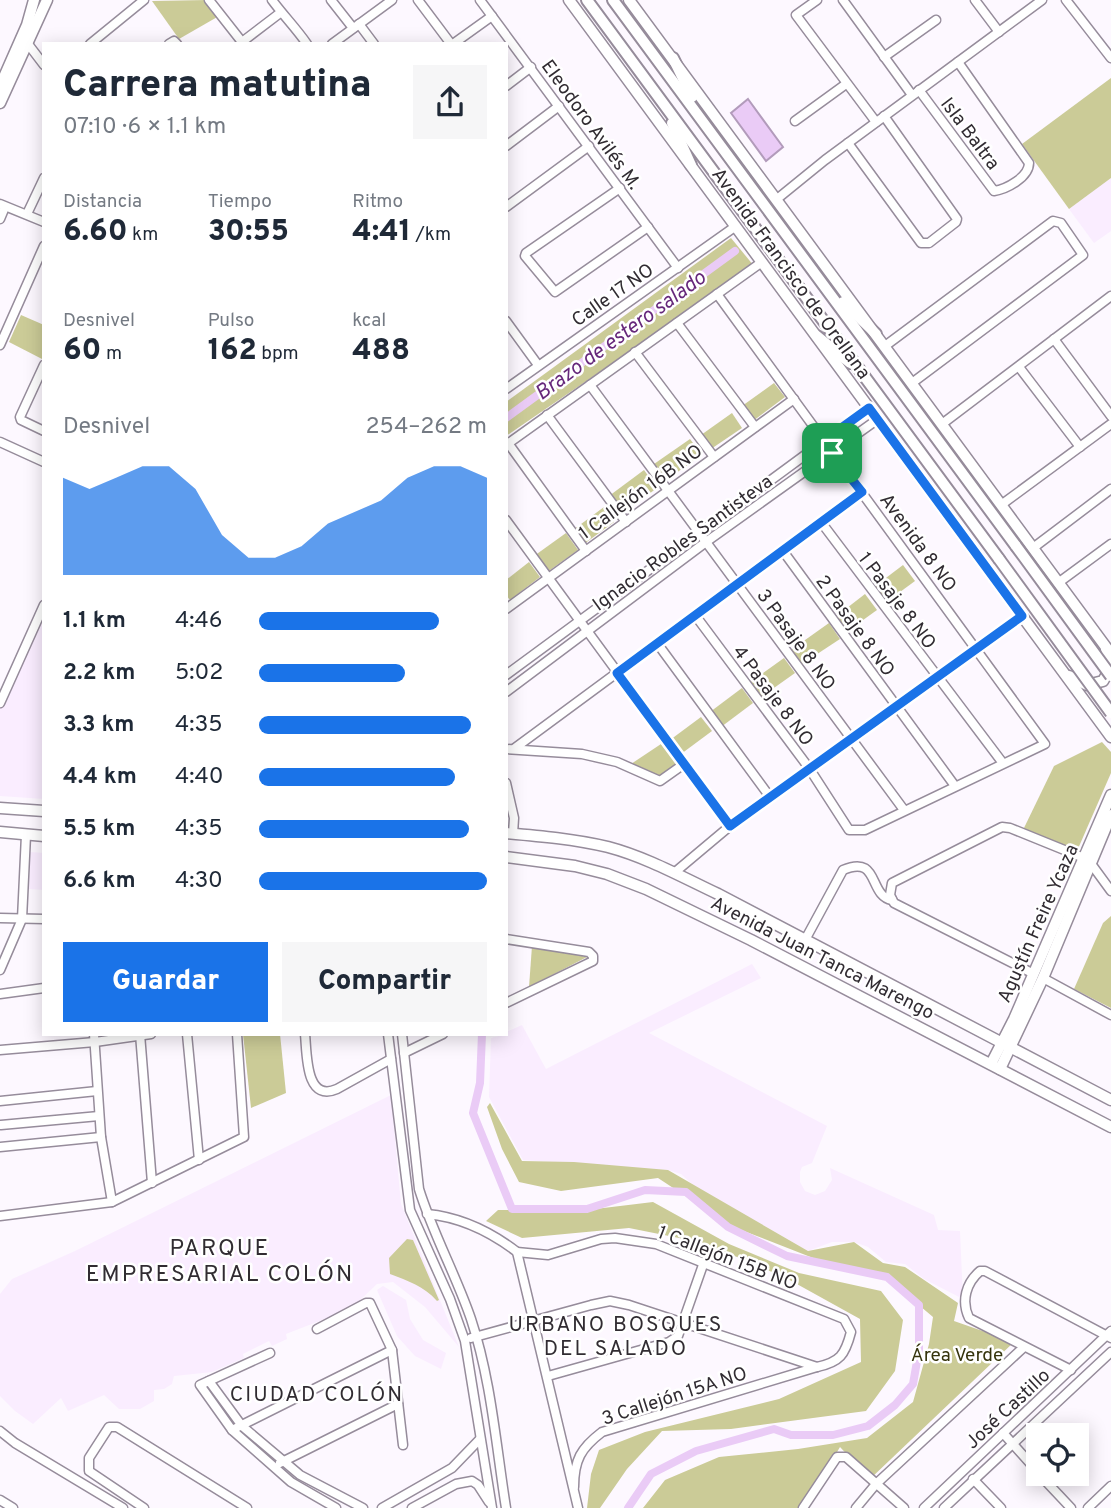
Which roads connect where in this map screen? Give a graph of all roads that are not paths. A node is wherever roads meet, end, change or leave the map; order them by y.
1 (34, 0) edge
2 (47, 0) edge
3 (144, 0) edge
4 (209, 0) edge
5 (272, 0) edge
6 (331, 0) edge
7 (392, 0) edge
8 (418, 0) edge
9 (480, 0) edge
10 (569, 0) edge
11 (587, 0) edge
12 (613, 0) edge
13 (629, 0) edge
14 (817, 0) edge
15 (843, 0) edge
16 (975, 0) edge
17 (1042, 0) edge
18 (1066, 0) edge
19 (280, 13) junction
20 (492, 16) junction
21 (936, 20) dead end
22 (356, 26) junction
23 (999, 32) junction
24 (92, 42) edge
25 (306, 42) edge
26 (335, 42) edge
27 (372, 42) edge
28 (450, 42) edge
29 (455, 42) edge
30 (28, 44) junction
31 (884, 57) junction
32 (673, 58) junction
33 (1111, 58) edge
34 (42, 62) edge
35 (958, 62) junction
36 (531, 67) junction
37 (508, 84) edge
38 (846, 84) junction
39 (0, 86) edge
40 (916, 93) junction
41 (662, 102) junction
42 (0, 103) edge
43 (559, 106) junction
44 (702, 118) junction
45 (880, 119) junction
46 (795, 121) dead end
47 (848, 142) junction
48 (508, 144) edge
49 (589, 146) junction
50 (691, 165) junction
51 (42, 182) edge
52 (620, 188) junction
53 (776, 198) junction
54 (3, 205) edge
55 (508, 206) edge
56 (27, 214) junction
57 (0, 219) edge
58 (42, 221) edge
59 (736, 226) junction
60 (648, 227) junction
61 (42, 250) edge
62 (762, 262) junction
63 (678, 268) junction
64 (820, 279) junction
65 (717, 294) junction
66 (1111, 296) edge
67 (677, 323) junction
68 (508, 324) edge
69 (876, 334) junction
70 (817, 336) junction
71 (1054, 340) junction
72 (0, 345) edge
73 (885, 346) junction
74 (635, 352) junction
75 (538, 365) junction
76 (1019, 367) junction
77 (42, 369) edge
78 (861, 371) junction
79 (912, 383) junction
80 (590, 384) junction
81 (508, 388) edge
82 (794, 399) junction
83 (869, 408) junction
84 (547, 415) junction
85 (1111, 416) edge
86 (878, 419) junction
87 (942, 424) junction
88 (1111, 424) edge
89 (755, 427) junction
90 (42, 429) edge
91 (0, 442) edge
92 (822, 442) junction
93 (508, 443) edge
94 (508, 445) edge
95 (1080, 447) junction
96 (832, 453) junction
97 (714, 457) junction
98 (42, 461) edge
99 (1111, 489) edge
100 (668, 491) junction
101 (862, 492) junction
102 (1001, 505) junction
103 (626, 522) junction
104 (821, 522) junction
105 (508, 523) edge
106 (699, 533) junction
107 (706, 542) junction
108 (1111, 544) edge
109 (1033, 548) junction
110 (586, 551) junction
111 (783, 551) junction
112 (548, 578) junction
113 (1058, 583) junction
114 (737, 584) junction
115 (508, 604) edge
116 (42, 609) edge
117 (695, 615) junction
118 (1022, 616) junction
119 (579, 620) junction
120 (587, 631) junction
121 (657, 643) junction
122 (976, 647) junction
123 (1108, 650) edge
124 (1063, 671) junction
125 (508, 673) edge
126 (617, 673) junction
127 (936, 676) junction
128 (1111, 676) edge
129 (508, 690) edge
130 (0, 703) edge
131 (896, 705) junction
132 (1111, 713) edge
133 (1111, 737) edge
134 (851, 738) junction
135 (510, 748) edge
136 (1002, 762) junction
137 (684, 764) junction
138 (809, 768) junction
139 (955, 786) junction
140 (508, 792) edge
141 (1111, 795) edge
142 (770, 797) junction
143 (0, 808) edge
144 (904, 810) junction
145 (42, 811) edge
146 (1111, 815) edge
147 (730, 826) junction
148 (509, 834) edge
149 (0, 835) edge
150 (26, 835) junction
151 (42, 836) edge
152 (508, 857) edge
153 (1088, 861) junction
154 (674, 873) junction
155 (1111, 891) edge
156 (892, 900) junction
157 (0, 918) edge
158 (22, 919) junction
159 (42, 919) edge
160 (508, 939) edge
161 (805, 940) junction
162 (0, 970) edge
163 (1038, 976) junction
164 (42, 988) edge
165 (0, 994) edge
166 (508, 1002) edge
167 (1111, 1014) edge
168 (125, 1036) edge
169 (140, 1036) edge
170 (187, 1036) edge
171 (237, 1036) edge
172 (305, 1036) edge
173 (388, 1036) edge
174 (402, 1036) edge
175 (439, 1036) edge
176 (94, 1038) edge
177 (1006, 1045) junction
178 (0, 1050) edge
179 (404, 1052) junction
180 (391, 1059) junction
181 (995, 1066) junction
182 (97, 1091) junction
183 (1111, 1100) edge
184 (0, 1101) edge
185 (99, 1116) junction
186 (1, 1125) edge
187 (1111, 1127) edge
188 (101, 1137) junction
189 (0, 1147) edge
190 (200, 1160) junction
191 (152, 1183) junction
192 (112, 1202) junction
193 (427, 1214) junction
194 (3, 1216) edge
195 (517, 1252) junction
196 (704, 1262) junction
197 (844, 1319) joint
198 (534, 1320) junction
199 (682, 1324) junction
200 (317, 1329) dead end
201 (1109, 1335) edge
202 (475, 1336) junction
203 (464, 1341) junction
204 (1024, 1347) junction
205 (392, 1350) junction
206 (1111, 1352) edge
207 (270, 1353) dead end
208 (817, 1367) junction
209 (1071, 1370) junction
210 (548, 1377) junction
211 (209, 1381) junction
212 (398, 1404) junction
213 (242, 1426) junction
214 (232, 1430) junction
215 (0, 1431) edge
216 (1003, 1433) junction
217 (480, 1439) junction
218 (1012, 1443) junction
219 (404, 1445) dead end
220 (1026, 1459) edge
221 (283, 1461) junction
222 (276, 1468) junction
223 (973, 1479) junction
224 (876, 1484) junction
225 (1051, 1486) edge
226 (1111, 1486) edge
227 (574, 1487) junction
228 (0, 1500) edge
229 (13, 1508) edge
230 (122, 1508) edge
231 (144, 1508) edge
232 (247, 1508) edge
233 (336, 1508) edge
234 (363, 1508) edge
235 (373, 1508) edge
236 (382, 1508) edge
237 (412, 1508) edge
238 (492, 1508) edge
239 (506, 1508) edge
240 (578, 1508) edge
241 (803, 1508) edge
242 (856, 1508) edge
243 (904, 1508) edge
244 (924, 1508) edge
245 (944, 1508) edge
246 (1001, 1508) edge
247 (1071, 1508) edge
248 (1088, 1508) edge

1 - 39 main road
2 - 30 main road
3 - 24 street
4 - 19 street
5 - 19 street
6 - 22 street
7 - 22 street
8 - 28 street
9 - 20 street, Eleodoro Avilés M.
10 - 50 main road, Avenida Francisco de Orellana
11 - 41 highway, Avenida Francisco de Orellana
12 - 44 highway, Avenida Francisco de Orellana
13 - 32 main road, Avenida Francisco de Orellana
14 - 38 street
15 - 31 street
16 - 23 street
17 - 23 street
18 - 33 street
19 - 25 street
20 - 29 street
20 - 36 street, Eleodoro Avilés M.
21 - 31 street
22 - 26 street
22 - 27 street
23 - 35 street
30 - 34 street
30 - 42 main road
31 - 40 street
32 - 44 highway
32 - 53 main road, Avenida Francisco de Orellana
35 - 40 street
35 - 40 street, Isla Baltra
36 - 37 street
36 - 43 street, Eleodoro Avilés M.
38 - 45 street
38 - 46 street
40 - 45 street
41 - 50 highway
41 - 78 highway, Avenida Francisco de Orellana
43 - 48 street
43 - 49 street, Eleodoro Avilés M.
44 - 64 highway, Avenida Francisco de Orellana
45 - 47 street
45 - 47 street
47 - 53 street
49 - 52 street, Eleodoro Avilés M.
49 - 55 street
50 - 59 main road, Avenida Francisco de Orellana
51 - 56 street
52 - 60 street, Eleodoro Avilés M.
52 - 60 street
53 - 69 main road, Avenida Francisco de Orellana
54 - 56 street
54 - 57 street
56 - 58 street
59 - 62 main road, Avenida Francisco de Orellana
59 - 63 street, Calle 17 NO
60 - 63 street, Eleodoro Avilés M.
61 - 72 street
62 - 65 street
62 - 70 main road, Avenida Francisco de Orellana
63 - 75 street, Calle 17 NO
64 - 69 highway
64 - 128 highway, Avenida Francisco de Orellana, bridge
65 - 67 street
65 - 82 street, Avenida 8 NO
66 - 71 street
67 - 74 street
67 - 89 street
68 - 75 street
69 - 73 main road, Avenida Francisco de Orellana
70 - 78 highway
70 - 83 main road, Avenida Francisco de Orellana
71 - 76 street
71 - 85 street
73 - 79 main road, Avenida Francisco de Orellana
73 - 79 street
74 - 80 street
74 - 97 street
75 - 81 street, Calle 17 NO
76 - 87 street
76 - 95 street
77 - 90 street
78 - 132 highway, Avenida Francisco de Orellana, bridge
79 - 87 main road, Avenida Francisco de Orellana
80 - 84 street
80 - 100 street, 3 Pasaje 8 NO
82 - 89 street, 1 Callejón 16B NO
82 - 92 street, Avenida 8 NO
83 - 86 main road, Avenida Francisco de Orellana
83 - 92 street, Ignacio Robles Santisteva
84 - 93 street
84 - 103 street
86 - 96 street, Ignacio Robles Santisteva
86 - 118 main road, Avenida Francisco de Orellana
87 - 102 main road, Avenida Francisco de Orellana
88 - 95 street
89 - 97 street, 1 Callejón 16B NO
91 - 98 street
92 - 96 street, Avenida 8 NO
92 - 106 street, Ignacio Robles Santisteva
94 - 110 street
95 - 102 street
96 - 101 street, Avenida 8 NO
96 - 107 street, Ignacio Robles Santisteva
97 - 100 street, 1 Callejón 16B NO
99 - 109 street
100 - 103 street, 1 Callejón 16B NO
100 - 106 street, 3 Pasaje 8 NO
101 - 104 street
101 - 122 street, Avenida 8 NO
102 - 109 main road, Avenida Francisco de Orellana
103 - 110 street, 1 Callejón 16B NO
104 - 111 street
104 - 127 street, 1 Pasaje 8 NO
105 - 112 street
106 - 107 street, 3 Pasaje 8 NO
106 - 119 street, Ignacio Robles Santisteva
107 - 114 street, 3 Pasaje 8 NO
107 - 120 street, Ignacio Robles Santisteva
108 - 113 street
109 - 113 main road, Avenida Francisco de Orellana
110 - 112 street, 1 Callejón 16B NO
111 - 114 street
111 - 131 street, 2 Pasaje 8 NO
112 - 115 street, 1 Callejón 16B NO
112 - 119 street
113 - 123 main road, Avenida Francisco de Orellana
114 - 117 street
114 - 134 street, 3 Pasaje 8 NO
116 - 130 street
117 - 121 street
117 - 138 street, 4 Pasaje 8 NO
118 - 122 street
118 - 124 main road, Avenida Francisco de Orellana
119 - 120 street
119 - 125 street, Ignacio Robles Santisteva
120 - 126 street
120 - 129 street, Ignacio Robles Santisteva
121 - 126 street
121 - 142 street
122 - 127 street
122 - 136 street, Avenida 8 NO
123 - 124 main road
124 - 133 main road, Avenida Francisco de Orellana
126 - 135 street
126 - 137 street
127 - 131 street
127 - 136 street, 1 Pasaje 8 NO
131 - 134 street
131 - 139 street, 2 Pasaje 8 NO
134 - 138 street
134 - 144 street, 3 Pasaje 8 NO
135 - 137 street
136 - 139 street
137 - 147 street
138 - 142 street
138 - 144 street, 4 Pasaje 8 NO
139 - 144 street
140 - 148 street
141 - 153 main road, Agustín Freire Ycaza
142 - 147 street
143 - 145 main road
146 - 153 main road, Agustín Freire Ycaza
147 - 154 street
148 - 154 main road, Avenida Juan Tanca Marengo
149 - 150 main road
150 - 151 main road
150 - 158 street
152 - 181 main road, Avenida Juan Tanca Marengo
153 - 155 street
153 - 156 street
153 - 163 main road, Agustín Freire Ycaza
154 - 161 main road, Avenida Juan Tanca Marengo
156 - 161 street
156 - 163 street
157 - 158 street
158 - 159 street
158 - 162 street
160 - 166 street
161 - 177 main road, Avenida Juan Tanca Marengo
163 - 167 street
163 - 177 main road, Agustín Freire Ycaza
164 - 165 street
168 - 176 street
169 - 191 street
170 - 190 street
171 - 190 street
172 - 180 street
173 - 180 street
174 - 179 street
175 - 179 street
176 - 178 street
176 - 182 street
177 - 181 main road, Agustín Freire Ycaza
177 - 183 main road, Avenida Juan Tanca Marengo
179 - 193 street
180 - 203 street
181 - 187 main road, Avenida Juan Tanca Marengo
182 - 184 street
182 - 185 street
185 - 186 street
185 - 188 street
188 - 189 street
188 - 192 street
190 - 191 street
191 - 192 street
192 - 194 street
193 - 195 street
193 - 202 street
195 - 196 street, 1 Callejón 15B NO
195 - 198 street
196 - 197 street, 1 Callejón 15B NO
196 - 199 street
197 - 208 street, 3 Callejón 15A NO
198 - 199 street
198 - 202 street
198 - 210 street
199 - 208 street
199 - 210 street
200 - 205 street
201 - 204 street
201 - 209 street, José Castillo
202 - 203 street
202 - 239 street
203 - 217 street
204 - 209 street
204 - 224 street
205 - 212 street
205 - 213 street
206 - 218 street, José Castillo
207 - 211 street
208 - 227 street, 3 Callejón 15A NO
209 - 216 street, José Castillo
210 - 227 street
211 - 213 street
211 - 214 street
212 - 219 street
212 - 221 street
213 - 214 street
213 - 221 street
214 - 222 street
215 - 230 street
216 - 218 street
216 - 244 street, José Castillo
217 - 236 street
217 - 238 street
218 - 220 street
218 - 223 street, José Castillo
221 - 222 street
221 - 234 street
222 - 233 street
223 - 245 street, José Castillo
223 - 246 street
224 - 241 street
224 - 242 street
224 - 243 street
225 - 247 street
226 - 248 street
227 - 240 street
228 - 229 street
231 - 232 street
235 - 236 street
237 - 238 street

